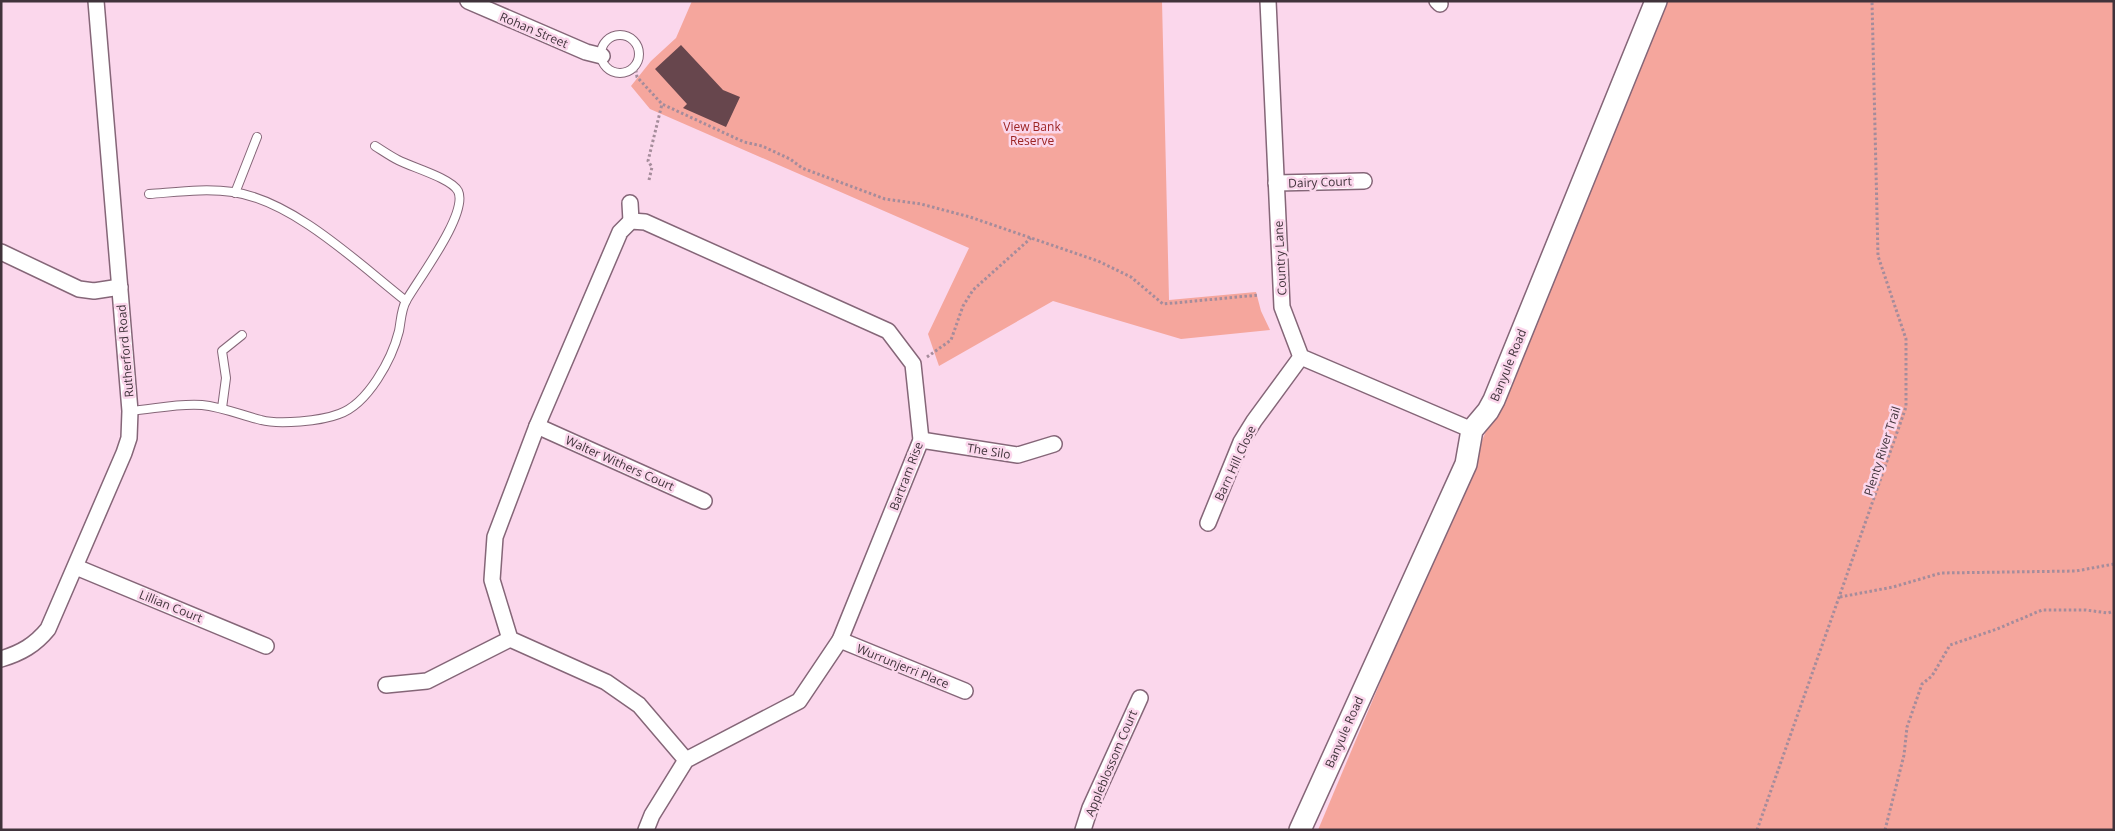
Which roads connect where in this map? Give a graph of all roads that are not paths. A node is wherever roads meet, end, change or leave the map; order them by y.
1 (96, 1) edge
2 (468, 1) edge
3 (1268, 1) edge
4 (1656, 1) edge
5 (490, 6) edge
6 (602, 56) junction
7 (257, 137) dead end
8 (375, 146) dead end
9 (1364, 181) dead end
10 (1276, 183) junction
11 (235, 193) junction
12 (149, 194) dead end
13 (630, 204) dead end
14 (631, 221) junction
15 (1, 252) edge
16 (120, 287) junction
17 (406, 301) junction
18 (242, 335) dead end
19 (1301, 357) junction
20 (222, 408) junction
21 (130, 411) junction
22 (536, 426) junction
23 (1472, 430) junction
24 (922, 440) junction
25 (1054, 444) dead end
26 (704, 501) dead end
27 (1208, 523) dead end
28 (76, 568) junction
29 (510, 639) junction
30 (840, 640) junction
31 (266, 646) dead end
32 (1, 659) edge
33 (386, 685) dead end
34 (965, 692) dead end
35 (1140, 698) dead end
36 (686, 760) junction
37 (646, 830) edge
38 (1083, 830) edge
39 (1300, 830) edge

1 - 16 street, Rutherford Road
2 - 5 street, Rohan Street
3 - 10 street, Country Lane
4 - 23 street, Banyule Road
5 - 6 street, Rohan Street
6 - 6 lane
7 - 11 lane
8 - 17 lane
9 - 10 street, Dairy Court
10 - 19 street, Country Lane
11 - 12 lane
11 - 17 lane
13 - 14 street
14 - 22 street
14 - 24 street, Bartram Rise
15 - 16 street
16 - 21 street, Rutherford Road
17 - 20 lane
18 - 20 lane
19 - 23 street
19 - 27 street, Barn Hill Close
20 - 21 lane
21 - 28 street, Rutherford Road
22 - 26 street, Walter Withers Court
22 - 29 street
23 - 39 street, Banyule Road
24 - 25 street, The Silo
24 - 30 street, Bartram Rise
28 - 31 street, Lillian Court
28 - 32 street, Rutherford Road
29 - 33 street
29 - 36 street
30 - 34 street, Wurrunjerri Place
30 - 36 street, Bartram Rise
35 - 38 street, Appleblossom Court
36 - 37 street

